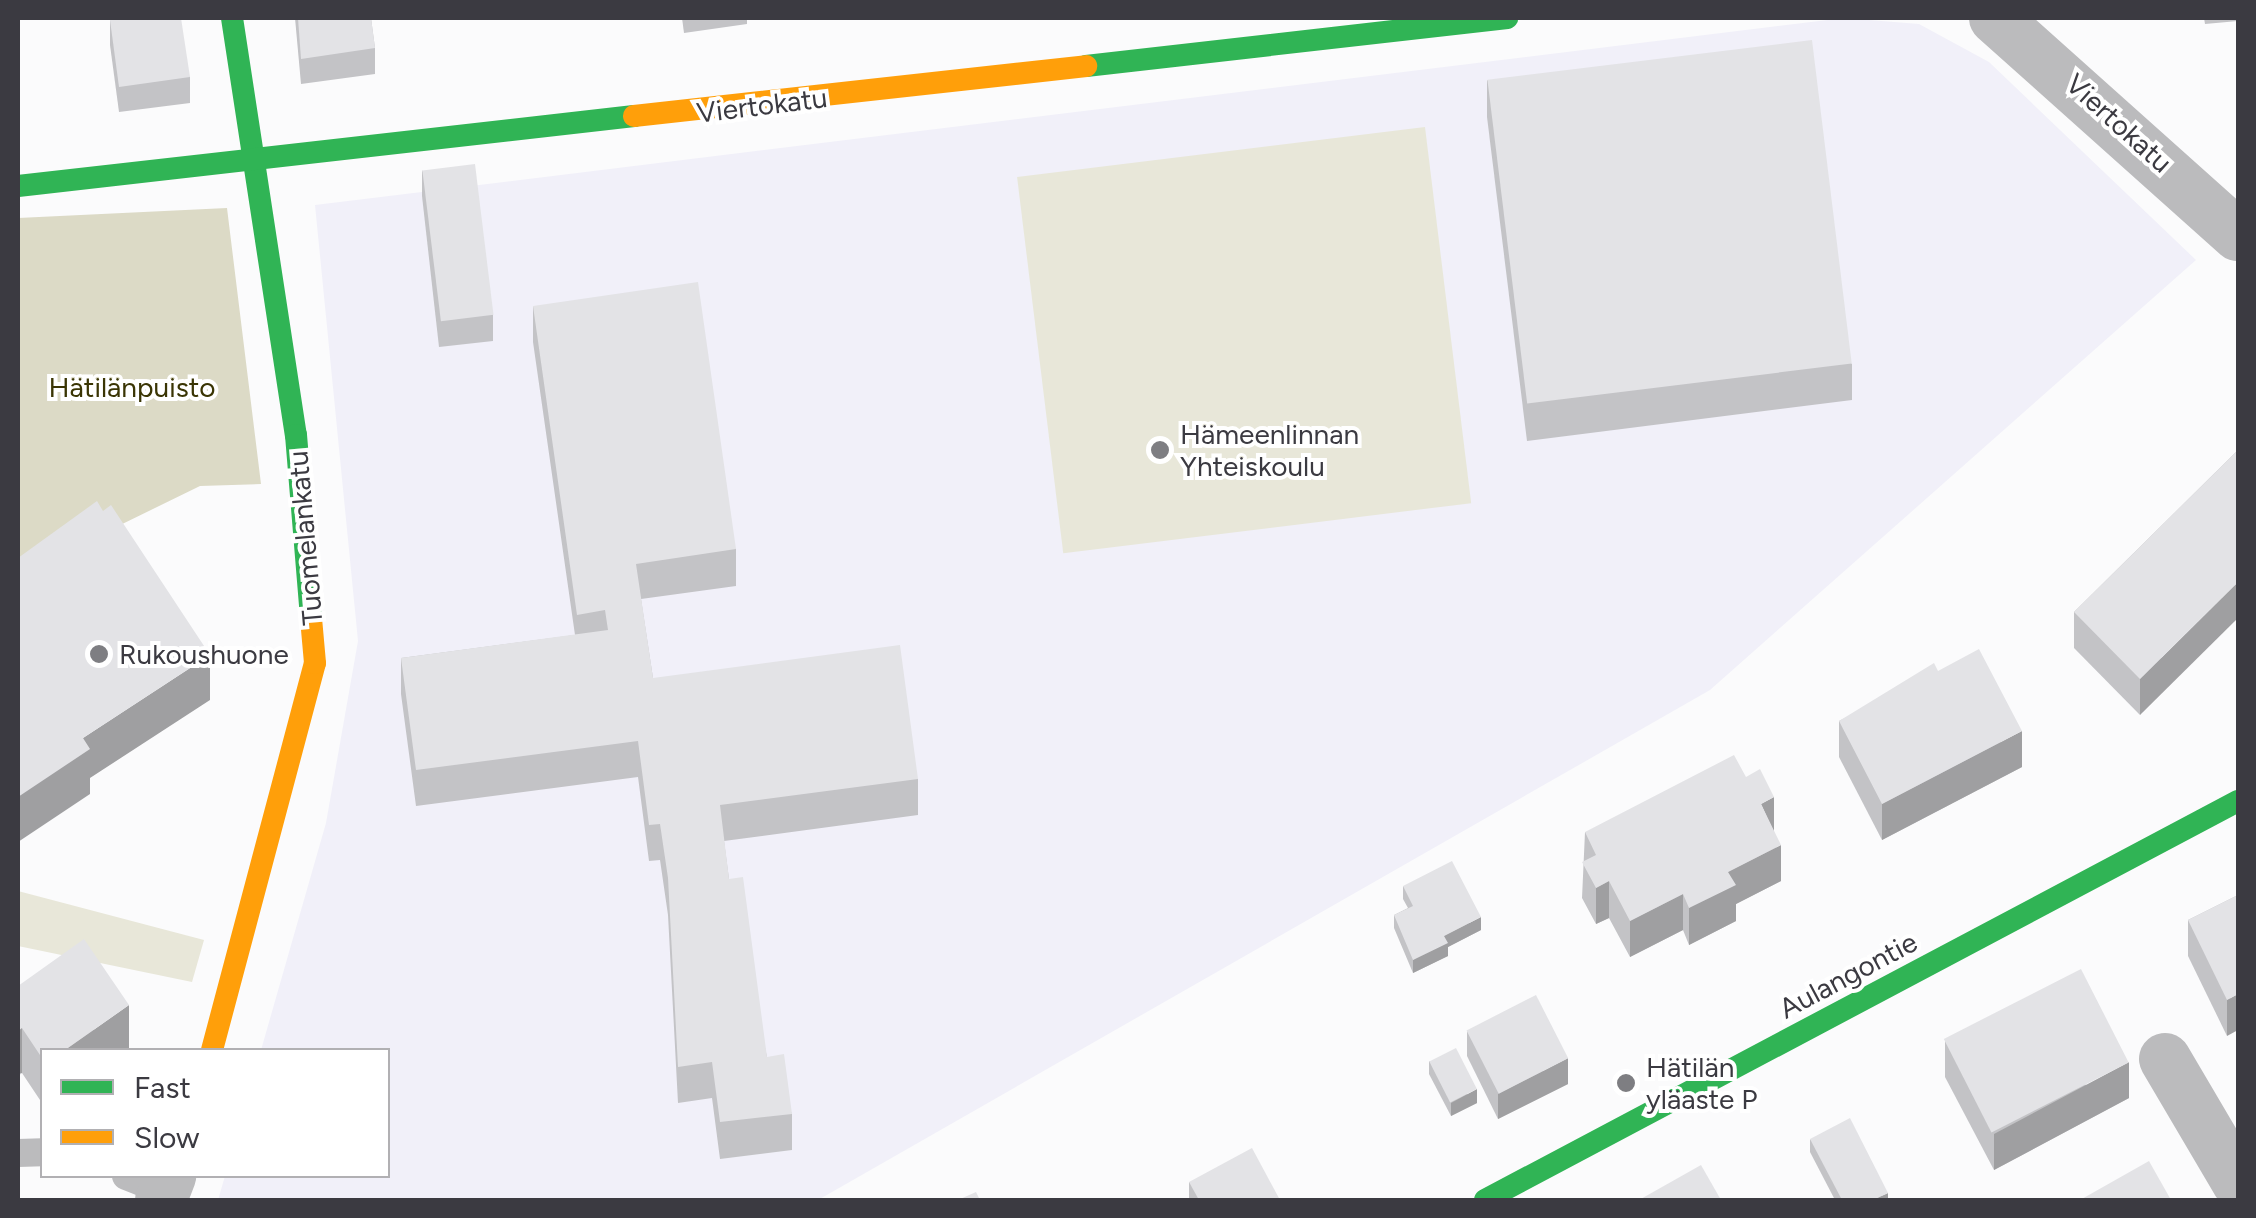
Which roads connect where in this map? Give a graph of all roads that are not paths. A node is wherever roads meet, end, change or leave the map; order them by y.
1 (232, 18) edge
2 (1507, 18) edge
3 (1995, 18) edge
4 (256, 165) junction
5 (18, 186) edge
6 (2231, 214) edge
7 (2238, 801) edge
8 (213, 1048) edge
9 (2165, 1059) dead end
10 (2238, 1183) edge
11 (1485, 1200) edge

1 - 4 street, Tuomelankatu
2 - 4 street, Viertokatu
3 - 6 street, Viertokatu
4 - 5 street, Viertokatu
4 - 8 street, Tuomelankatu
7 - 11 street, Aulangontie
9 - 10 street

